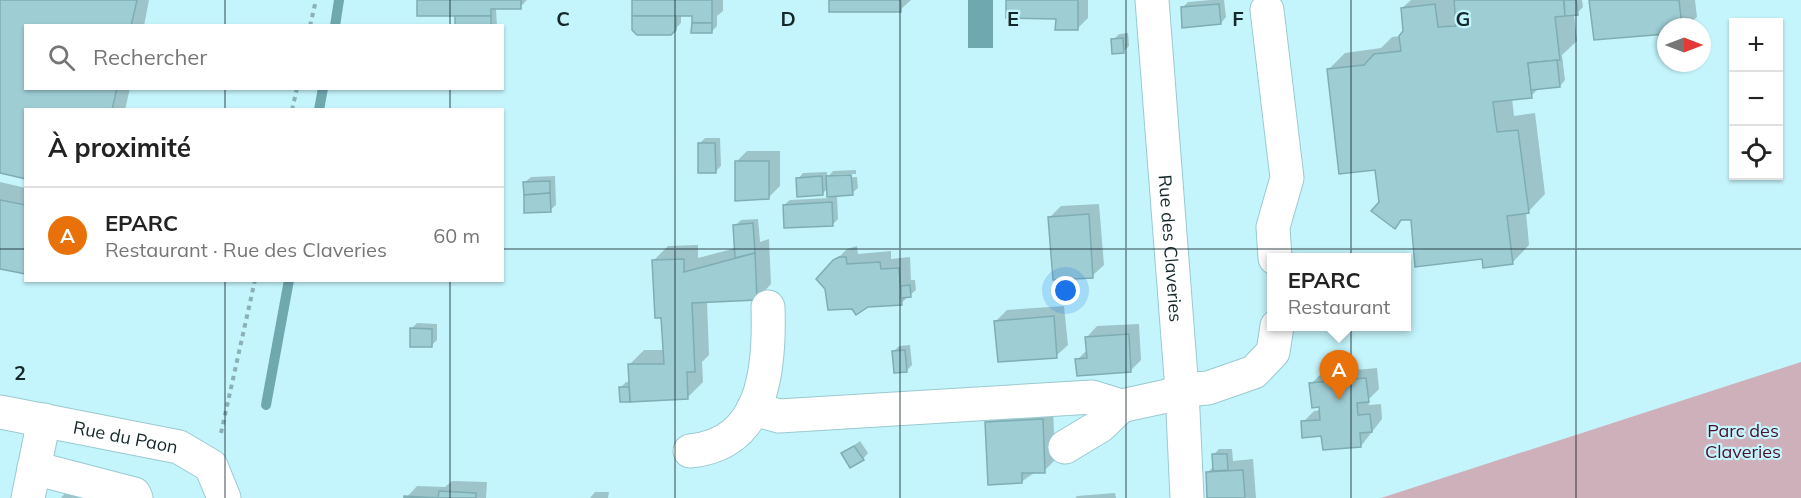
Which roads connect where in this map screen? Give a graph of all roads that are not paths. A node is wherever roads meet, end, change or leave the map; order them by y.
1 (1152, 0) edge
2 (1267, 10) dead end
3 (1275, 253) edge
4 (768, 307) dead end
5 (1276, 331) edge
6 (1182, 390) junction
7 (1121, 406) junction
8 (753, 409) junction
9 (0, 412) edge
10 (44, 420) junction
11 (1065, 447) dead end
12 (690, 451) dead end
13 (31, 483) edge
14 (136, 498) edge
15 (224, 498) edge
16 (1187, 498) edge

1 - 6 street, Rue des Claveries
2 - 3 street
4 - 8 street
5 - 6 street
6 - 7 street
6 - 16 street, Rue des Claveries
7 - 8 street
7 - 11 street
8 - 12 street
9 - 10 street, Rue du Paon
10 - 13 street
10 - 15 street, Rue du Paon
13 - 14 street

